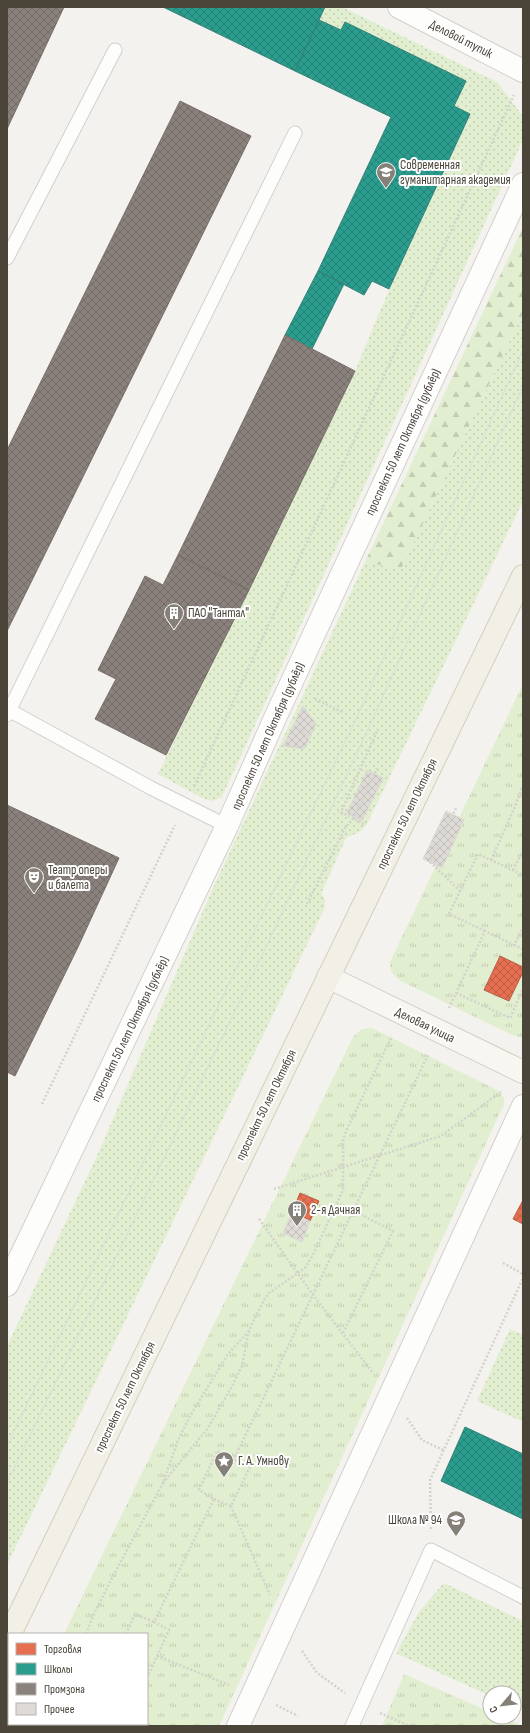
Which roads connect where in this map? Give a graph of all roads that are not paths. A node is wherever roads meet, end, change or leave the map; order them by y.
1 (399, 7) edge
2 (115, 50) dead end
3 (523, 71) edge
4 (294, 133) dead end
5 (523, 184) edge
6 (7, 258) edge
7 (523, 576) edge
8 (8, 712) edge
9 (227, 826) junction
10 (328, 977) junction
11 (523, 1072) edge
12 (523, 1106) edge
13 (7, 1285) edge
14 (523, 1597) edge
15 (10, 1633) edge
16 (238, 1726) edge
17 (352, 1726) edge

1 - 3 street, Деловой тупик
2 - 6 lane
4 - 8 lane
5 - 9 street, проспект 50 лет Октября (дублёр)
7 - 10 main road, проспект 50 лет Октября
8 - 9 lane
9 - 13 street, проспект 50 лет Октября (дублёр)
10 - 11 street, Деловая улица
10 - 15 main road, проспект 50 лет Октября
12 - 16 street
14 - 17 lane

